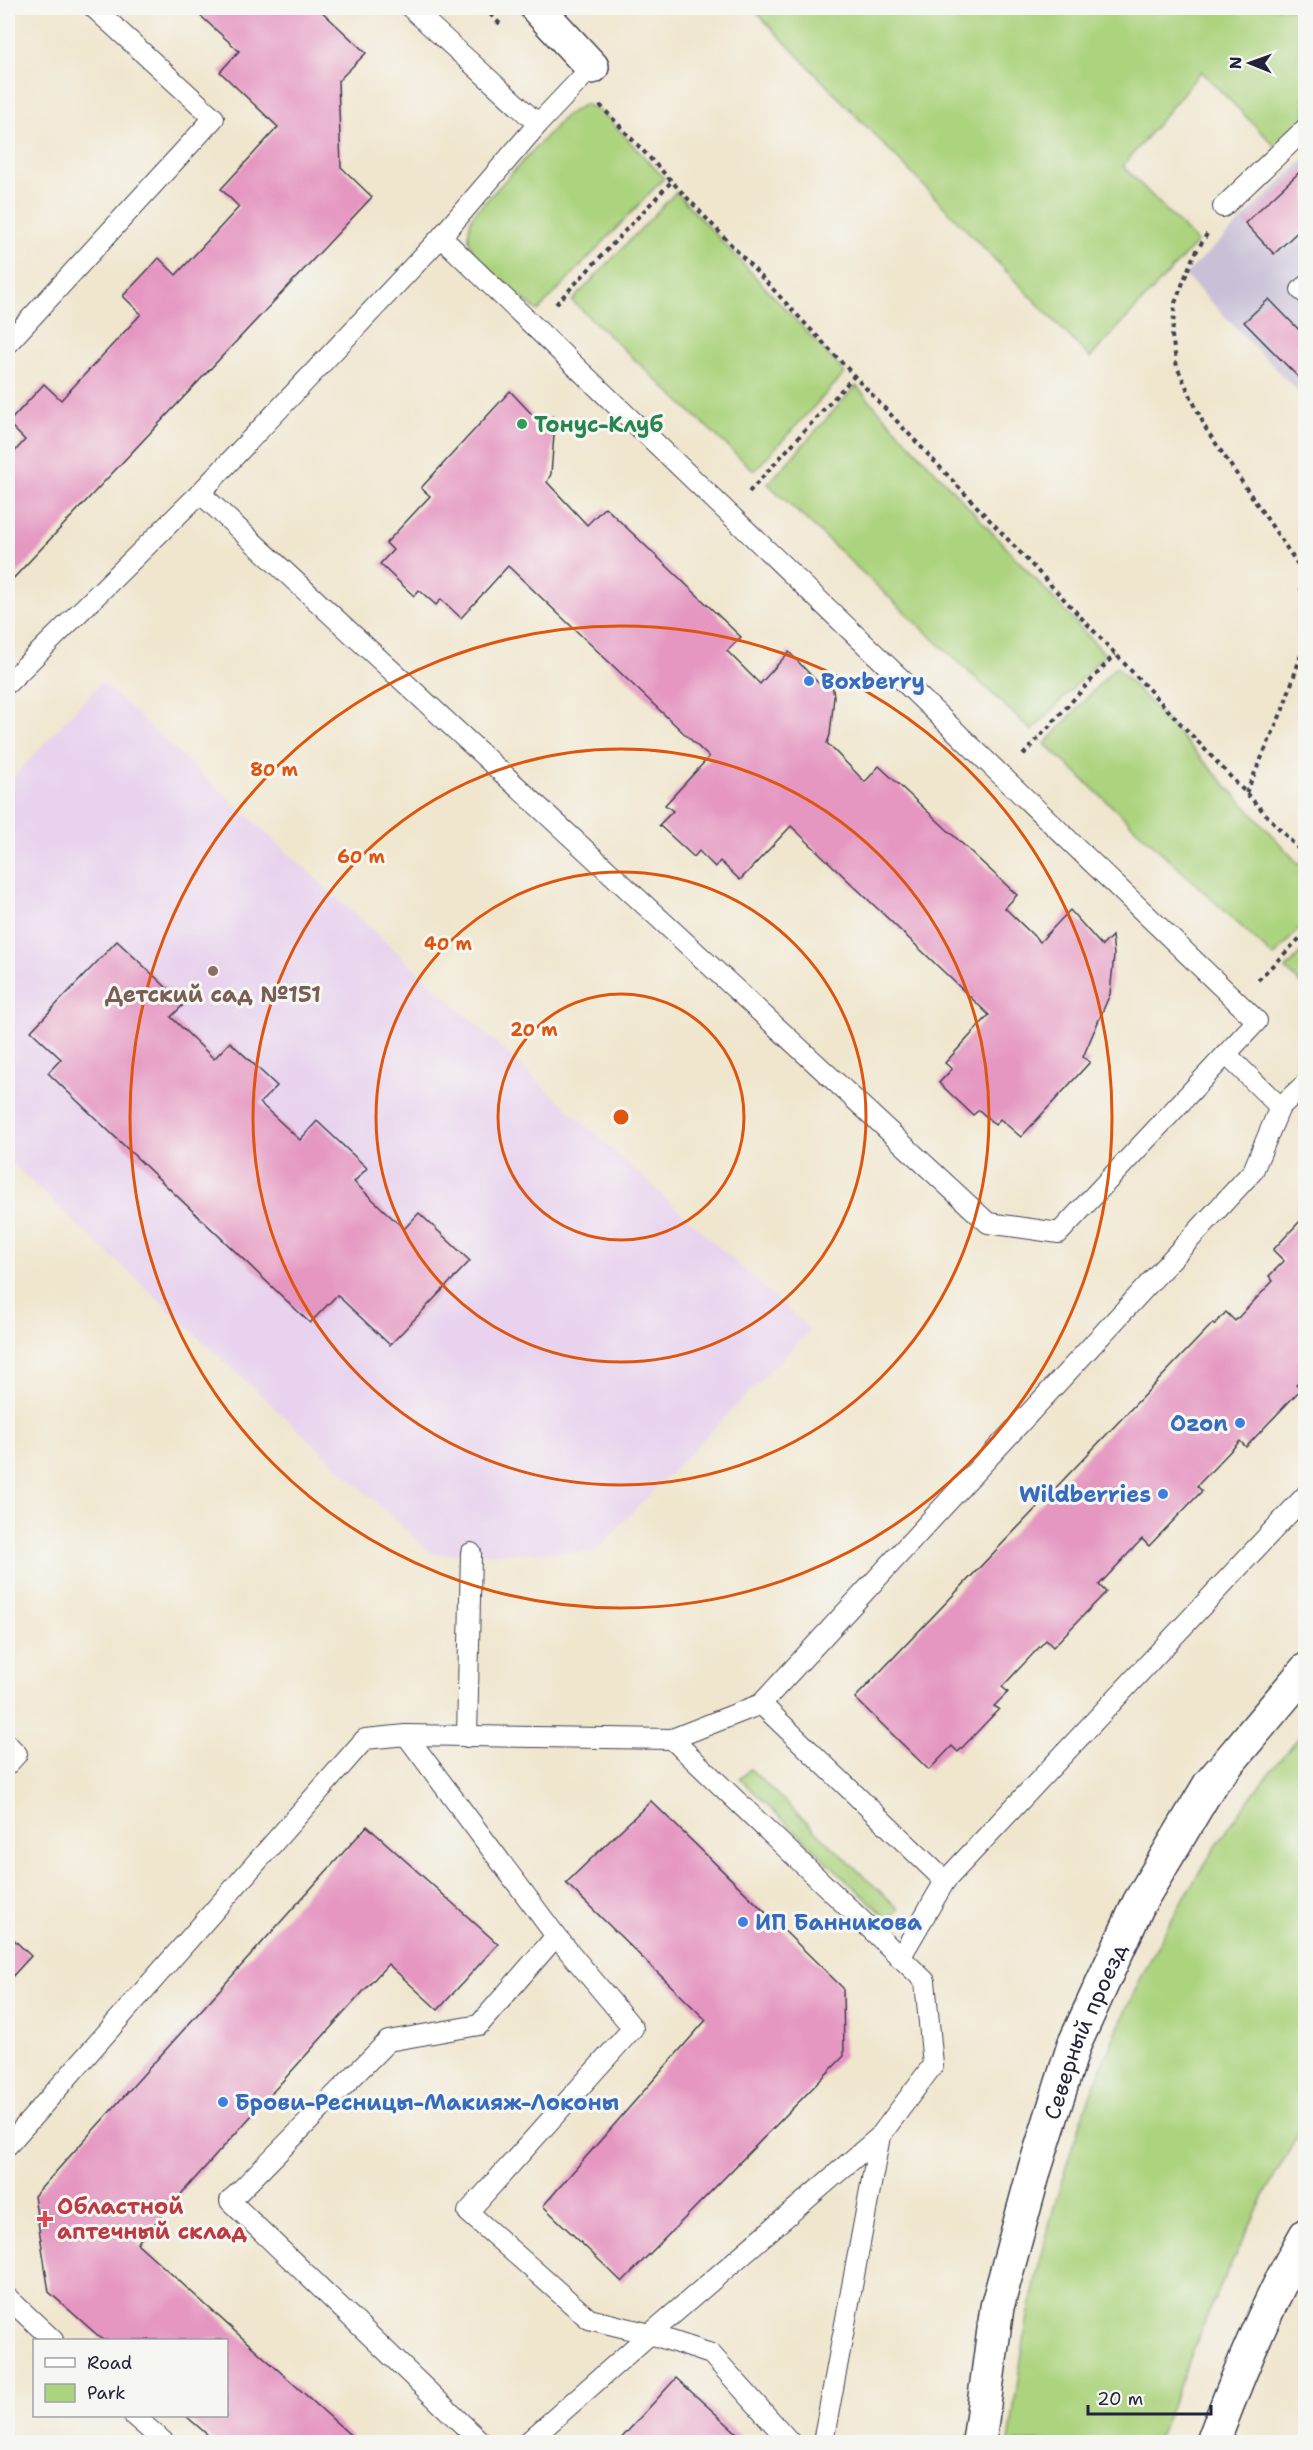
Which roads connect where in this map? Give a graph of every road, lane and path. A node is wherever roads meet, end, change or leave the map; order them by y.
1 (94, 8) edge
2 (411, 8) edge
3 (484, 8) edge
4 (537, 8) edge
5 (507, 31) dead end
6 (592, 67) joint
7 (568, 95) junction
8 (538, 124) junction
9 (1305, 128) edge
10 (674, 180) junction
11 (1223, 207) joint
12 (441, 237) junction
13 (1305, 286) edge
14 (1305, 294) edge
15 (535, 327) junction
16 (8, 343) edge
17 (855, 375) junction
18 (200, 493) junction
19 (729, 515) junction
20 (1305, 639) edge
21 (1115, 654) junction
22 (8, 683) edge
23 (1002, 777) junction
24 (1246, 793) junction
25 (1305, 857) edge
26 (1305, 932) edge
27 (1235, 1003) junction
28 (1226, 1054) junction
29 (1305, 1083) edge
30 (1280, 1107) junction
31 (1305, 1495) edge
32 (471, 1553) dead end
33 (1305, 1670) edge
34 (761, 1704) junction
35 (406, 1735) junction
36 (467, 1737) junction
37 (672, 1739) junction
38 (8, 1745) edge
39 (8, 1764) edge
40 (945, 1881) junction
41 (556, 1936) junction
42 (900, 1958) junction
43 (880, 2136) junction
44 (8, 2145) edge
45 (1305, 2235) edge
46 (8, 2298) edge
47 (650, 2334) junction
48 (52, 2339) edge
49 (136, 2417) edge
50 (164, 2442) edge
51 (481, 2442) edge
52 (528, 2442) edge
53 (790, 2442) edge
54 (823, 2442) edge
55 (979, 2442) edge
56 (1213, 2442) edge

1 - 16 lane
2 - 8 lane
3 - 5 path
4 - 6 main road
6 - 7 lane
7 - 8 lane
7 - 10 path
8 - 12 lane
9 - 11 lane
10 - 15 path
10 - 17 path
11 - 20 path
12 - 15 lane
12 - 18 lane
13 - 14 lane
15 - 19 lane
17 - 19 path
17 - 21 path
18 - 22 lane
18 - 28 lane
19 - 23 lane
20 - 24 path
21 - 23 path
21 - 24 path
23 - 27 lane
24 - 25 path
26 - 27 path
27 - 28 lane
28 - 30 lane
29 - 30 lane
30 - 34 lane
31 - 40 lane
32 - 36 lane
33 - 55 main road, Северный проезд
34 - 37 lane
34 - 40 lane
35 - 36 lane
35 - 41 lane
35 - 44 lane
36 - 37 lane
37 - 42 lane
38 - 39 lane
40 - 42 lane
41 - 47 lane
41 - 51 lane
42 - 43 lane
43 - 47 lane
43 - 54 lane
45 - 56 main road
46 - 48 lane
47 - 52 lane
47 - 53 lane
49 - 50 lane

